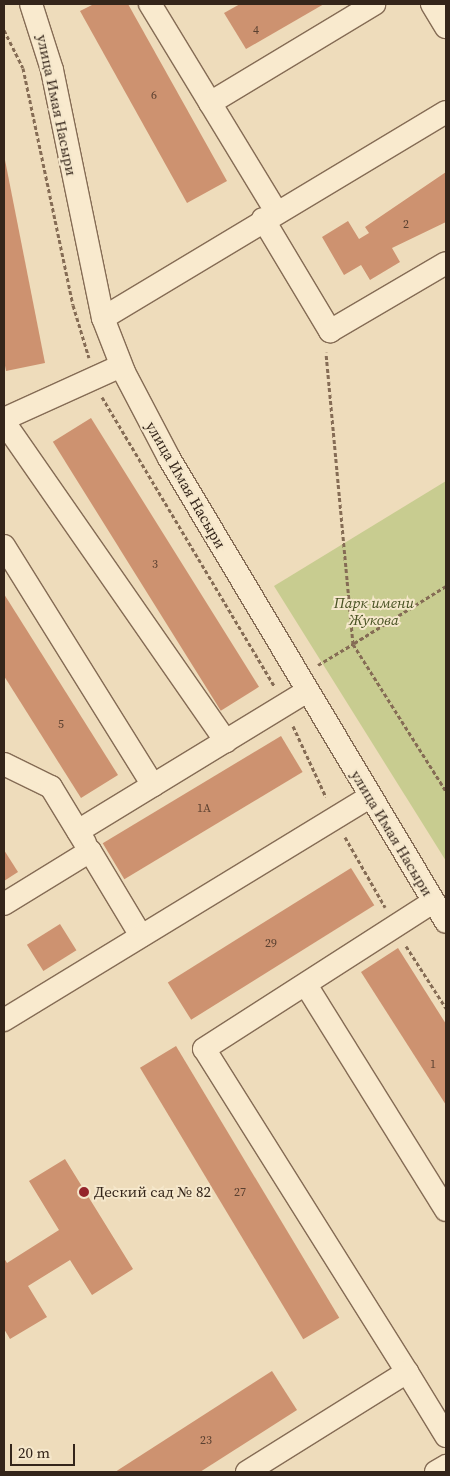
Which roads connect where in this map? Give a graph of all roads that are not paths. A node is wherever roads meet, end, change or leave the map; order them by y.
1 (31, 4) edge
2 (150, 4) edge
3 (374, 4) edge
4 (432, 4) edge
5 (446, 27) edge
6 (210, 103) junction
7 (446, 112) edge
8 (270, 215) junction
9 (446, 263) edge
10 (103, 318) junction
11 (121, 366) junction
12 (5, 430) edge
13 (4, 546) edge
14 (307, 691) junction
15 (226, 741) junction
16 (4, 764) edge
17 (153, 785) junction
18 (369, 797) junction
19 (78, 831) junction
20 (90, 851) junction
21 (433, 902) junction
22 (4, 904) edge
23 (446, 922) edge
24 (142, 936) junction
25 (306, 985) junction
26 (4, 1020) edge
27 (446, 1210) edge
28 (407, 1372) junction
29 (446, 1436) edge
30 (446, 1466) edge
31 (247, 1472) edge
32 (436, 1472) edge

1 - 10 street, улица Имая Насыри
2 - 6 street
3 - 6 street
4 - 5 street
6 - 8 street
7 - 8 street
8 - 9 street
8 - 10 street
10 - 11 street, улица Имая Насыри
11 - 12 street
11 - 14 street, улица Имая Насыри
12 - 15 street
13 - 17 street
14 - 15 street
14 - 18 street, улица Имая Насыри
15 - 17 street
16 - 19 street
17 - 19 street
18 - 21 street, улица Имая Насыри
18 - 24 street
19 - 20 street
20 - 22 street
20 - 24 street
21 - 23 street, улица Имая Насыри
21 - 25 street
24 - 26 street
25 - 27 street
25 - 28 street
28 - 29 street
28 - 31 street
30 - 32 street

